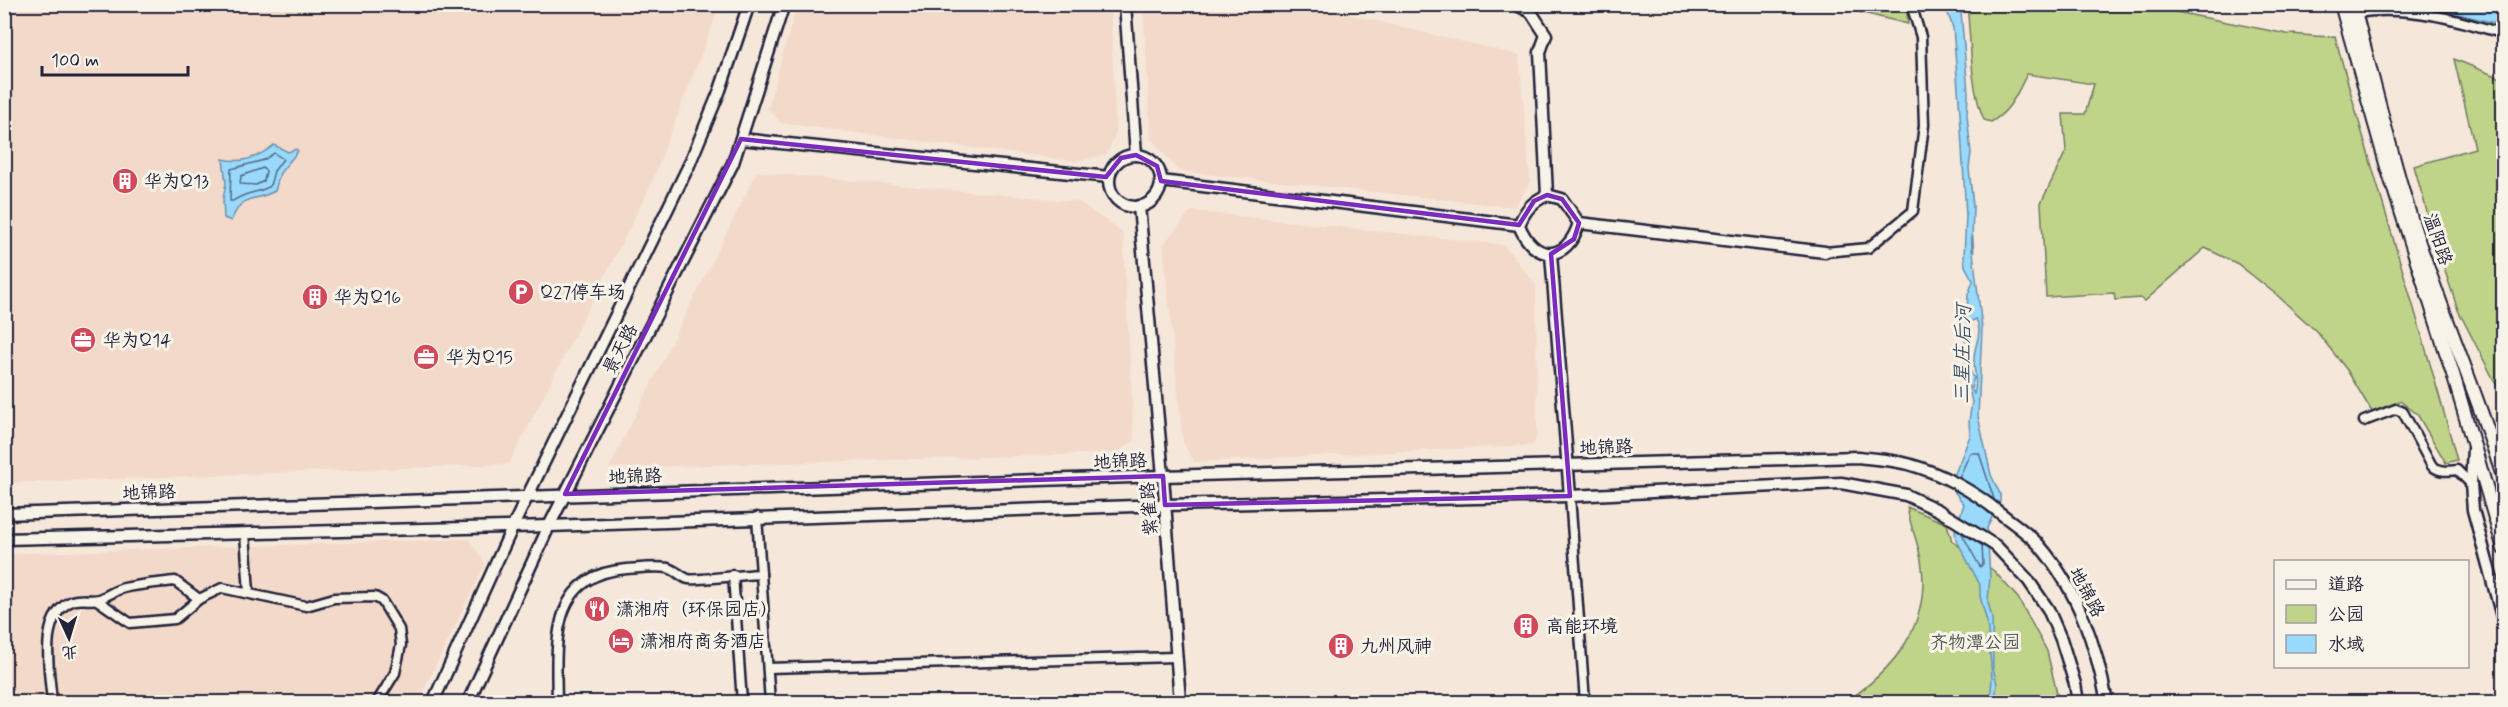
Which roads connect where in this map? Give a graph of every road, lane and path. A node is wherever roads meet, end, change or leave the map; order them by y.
1 (749, 4) edge
2 (784, 4) edge
3 (1125, 4) edge
4 (1515, 4) edge
5 (1911, 4) edge
6 (2341, 4) edge
7 (2355, 9) edge
8 (2504, 34) edge
9 (741, 138) junction
10 (1136, 155) junction
11 (1109, 177) junction
12 (1161, 181) junction
13 (1547, 195) junction
14 (1139, 206) junction
15 (1579, 223) junction
16 (1519, 225) junction
17 (1825, 252) joint
18 (1551, 254) junction
19 (2364, 421) dead end
20 (2474, 445) junction
21 (1568, 465) junction
22 (1163, 476) junction
23 (2504, 480) edge
24 (2471, 484) junction
25 (565, 494) junction
26 (528, 496) junction
27 (1570, 496) junction
28 (1165, 505) junction
29 (4, 514) edge
30 (757, 518) junction
31 (513, 526) junction
32 (549, 526) junction
33 (245, 533) junction
34 (4, 539) edge
35 (2504, 549) edge
36 (761, 574) junction
37 (733, 575) junction
38 (249, 592) junction
39 (199, 599) junction
40 (97, 600) junction
41 (2504, 624) edge
42 (1176, 657) junction
43 (768, 668) junction
44 (52, 702) edge
45 (377, 702) edge
46 (433, 702) edge
47 (468, 702) edge
48 (557, 702) edge
49 (742, 702) edge
50 (770, 702) edge
51 (1180, 702) edge
52 (1585, 702) edge
53 (2078, 702) edge
54 (2106, 702) edge

1 - 26 street, 景天路
2 - 9 street, 景天路
3 - 10 street
4 - 13 street
5 - 17 street
6 - 20 main road, 温阳路
7 - 8 street
7 - 23 main road, 温阳路
9 - 11 street
9 - 25 street, 景天路
10 - 11 street
10 - 12 street
11 - 14 street
12 - 14 street
12 - 16 street
13 - 15 street
13 - 16 street
14 - 22 street, 紫雀路
15 - 17 street
15 - 18 street
16 - 18 street
18 - 21 street
19 - 24 street
20 - 24 street, 温阳路
20 - 35 main road, 温阳路
21 - 22 street, 地锦路
21 - 27 street
21 - 54 street, 地锦路
22 - 25 street, 地锦路
22 - 28 street, 紫雀路
24 - 41 street, 温阳路
25 - 26 street, 地锦路
25 - 32 street, 景天路
26 - 29 street, 地锦路
26 - 31 street, 景天路
27 - 28 street
27 - 52 street
27 - 53 street
28 - 30 street
28 - 42 street, 紫雀路
30 - 32 street
30 - 36 street
31 - 32 street
31 - 33 street
31 - 46 street, 景天路
32 - 47 street, 景天路
33 - 34 street
33 - 38 street
36 - 37 street
36 - 43 street
37 - 48 street
37 - 49 street
38 - 39 street
38 - 45 street
39 - 40 street
39 - 40 street
40 - 44 street
42 - 43 street
42 - 51 street, 紫雀路
43 - 50 street

